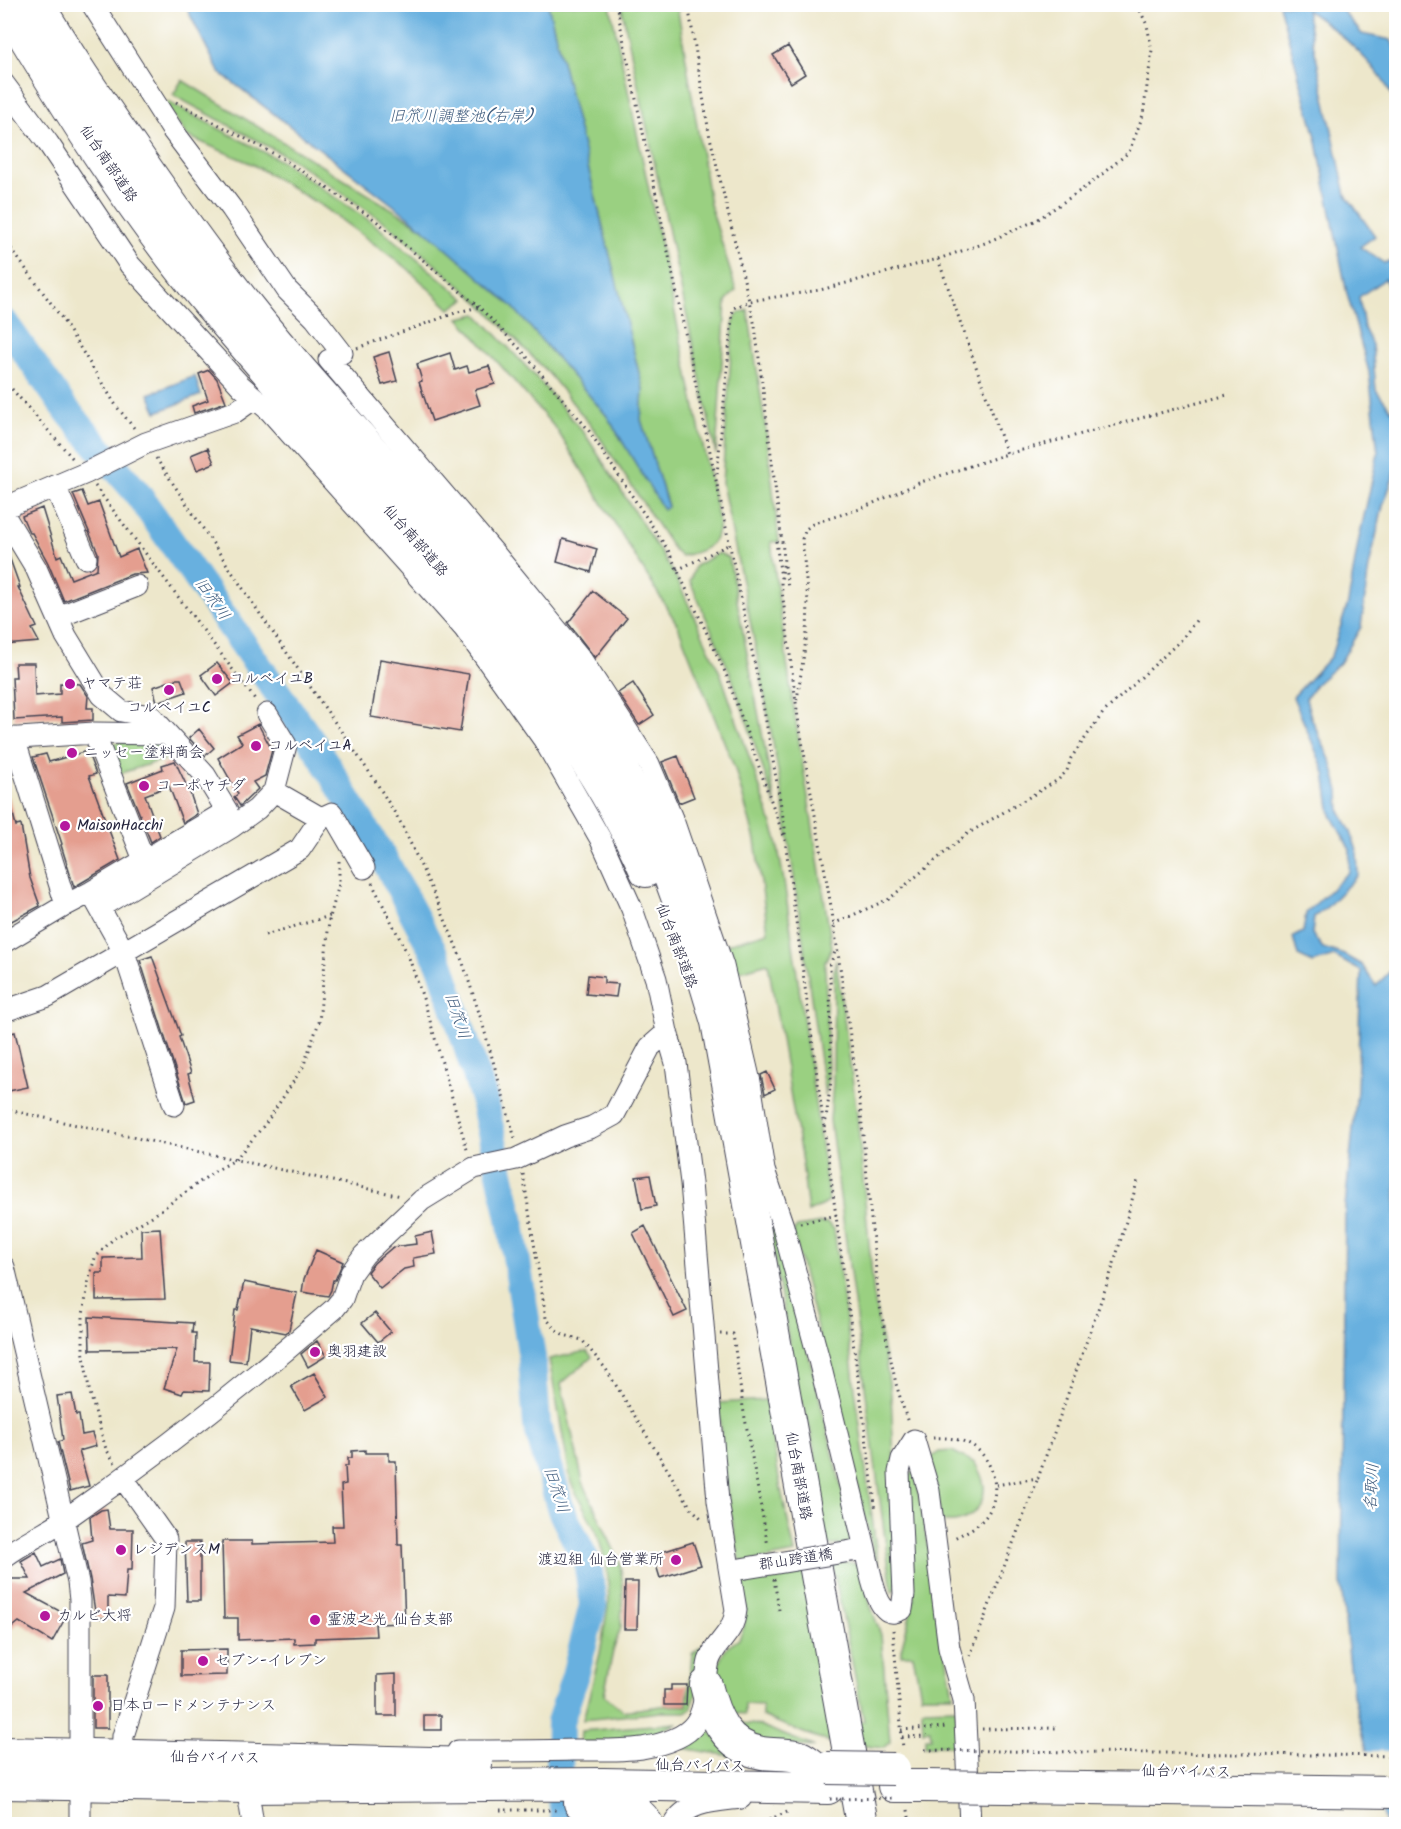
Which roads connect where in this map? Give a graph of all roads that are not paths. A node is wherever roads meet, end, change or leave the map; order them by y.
1 (5, 4) edge
2 (39, 4) edge
3 (92, 4) edge
4 (4, 84) edge
5 (255, 398) junction
6 (56, 486) junction
7 (4, 508) edge
8 (4, 515) edge
9 (86, 558) dead end
10 (137, 586) dead end
11 (58, 617) junction
12 (267, 714) road end
13 (94, 733) junction
14 (165, 734) junction
15 (9, 738) edge
16 (278, 793) junction
17 (318, 816) junction
18 (144, 860) junction
19 (364, 868) road end
20 (98, 904) junction
21 (66, 905) junction
22 (4, 942) edge
23 (122, 949) junction
24 (4, 1011) edge
25 (667, 1032) junction
26 (174, 1105) dead end
27 (736, 1126) junction
28 (4, 1267) edge
29 (123, 1478) junction
30 (64, 1520) junction
31 (858, 1550) junction
32 (4, 1557) edge
33 (735, 1570) junction
34 (706, 1685) junction
35 (4, 1753) edge
36 (122, 1757) junction
37 (79, 1771) junction
38 (908, 1775) junction
39 (1396, 1775) edge
40 (603, 1776) junction
41 (493, 1782) junction
42 (823, 1782) junction
43 (4, 1783) edge
44 (247, 1786) junction
45 (1396, 1792) edge
46 (80, 1824) edge
47 (253, 1824) edge
48 (647, 1824) edge
49 (674, 1824) edge
50 (862, 1824) edge
51 (970, 1824) edge

1 - 27 highway, 仙台南部道路
2 - 27 highway, 仙台南部道路
3 - 31 street
4 - 5 street
5 - 6 street
5 - 25 street
6 - 7 street
6 - 9 street
8 - 11 street
10 - 11 street
11 - 14 street
12 - 16 street
13 - 14 street
13 - 15 street
13 - 18 street
14 - 18 street
15 - 21 street
16 - 17 street
16 - 20 street
17 - 19 street
17 - 23 street
18 - 20 street
20 - 21 street
20 - 23 street
21 - 22 street
23 - 24 street
23 - 26 street
25 - 29 street
25 - 33 street
27 - 50 highway, 仙台南部道路
28 - 30 street
29 - 30 street
29 - 36 street
30 - 32 street
30 - 37 street
31 - 33 street, 郡山跨道橋, bridge
31 - 51 street
33 - 34 street
34 - 40 street
34 - 42 highway
35 - 37 highway, 仙台バイパス
36 - 37 highway, 仙台バイパス
36 - 41 highway, 仙台バイパス
37 - 43 highway, 仙台バイパス
37 - 44 highway, 仙台バイパス
37 - 46 street
38 - 39 highway, 仙台バイパス
38 - 42 highway, 仙台バイパス, bridge
38 - 45 highway, 仙台バイパス, bridge
40 - 41 highway
40 - 41 street
40 - 42 highway, 仙台バイパス
40 - 48 highway
41 - 44 highway, 仙台バイパス
42 - 49 street
44 - 47 street

